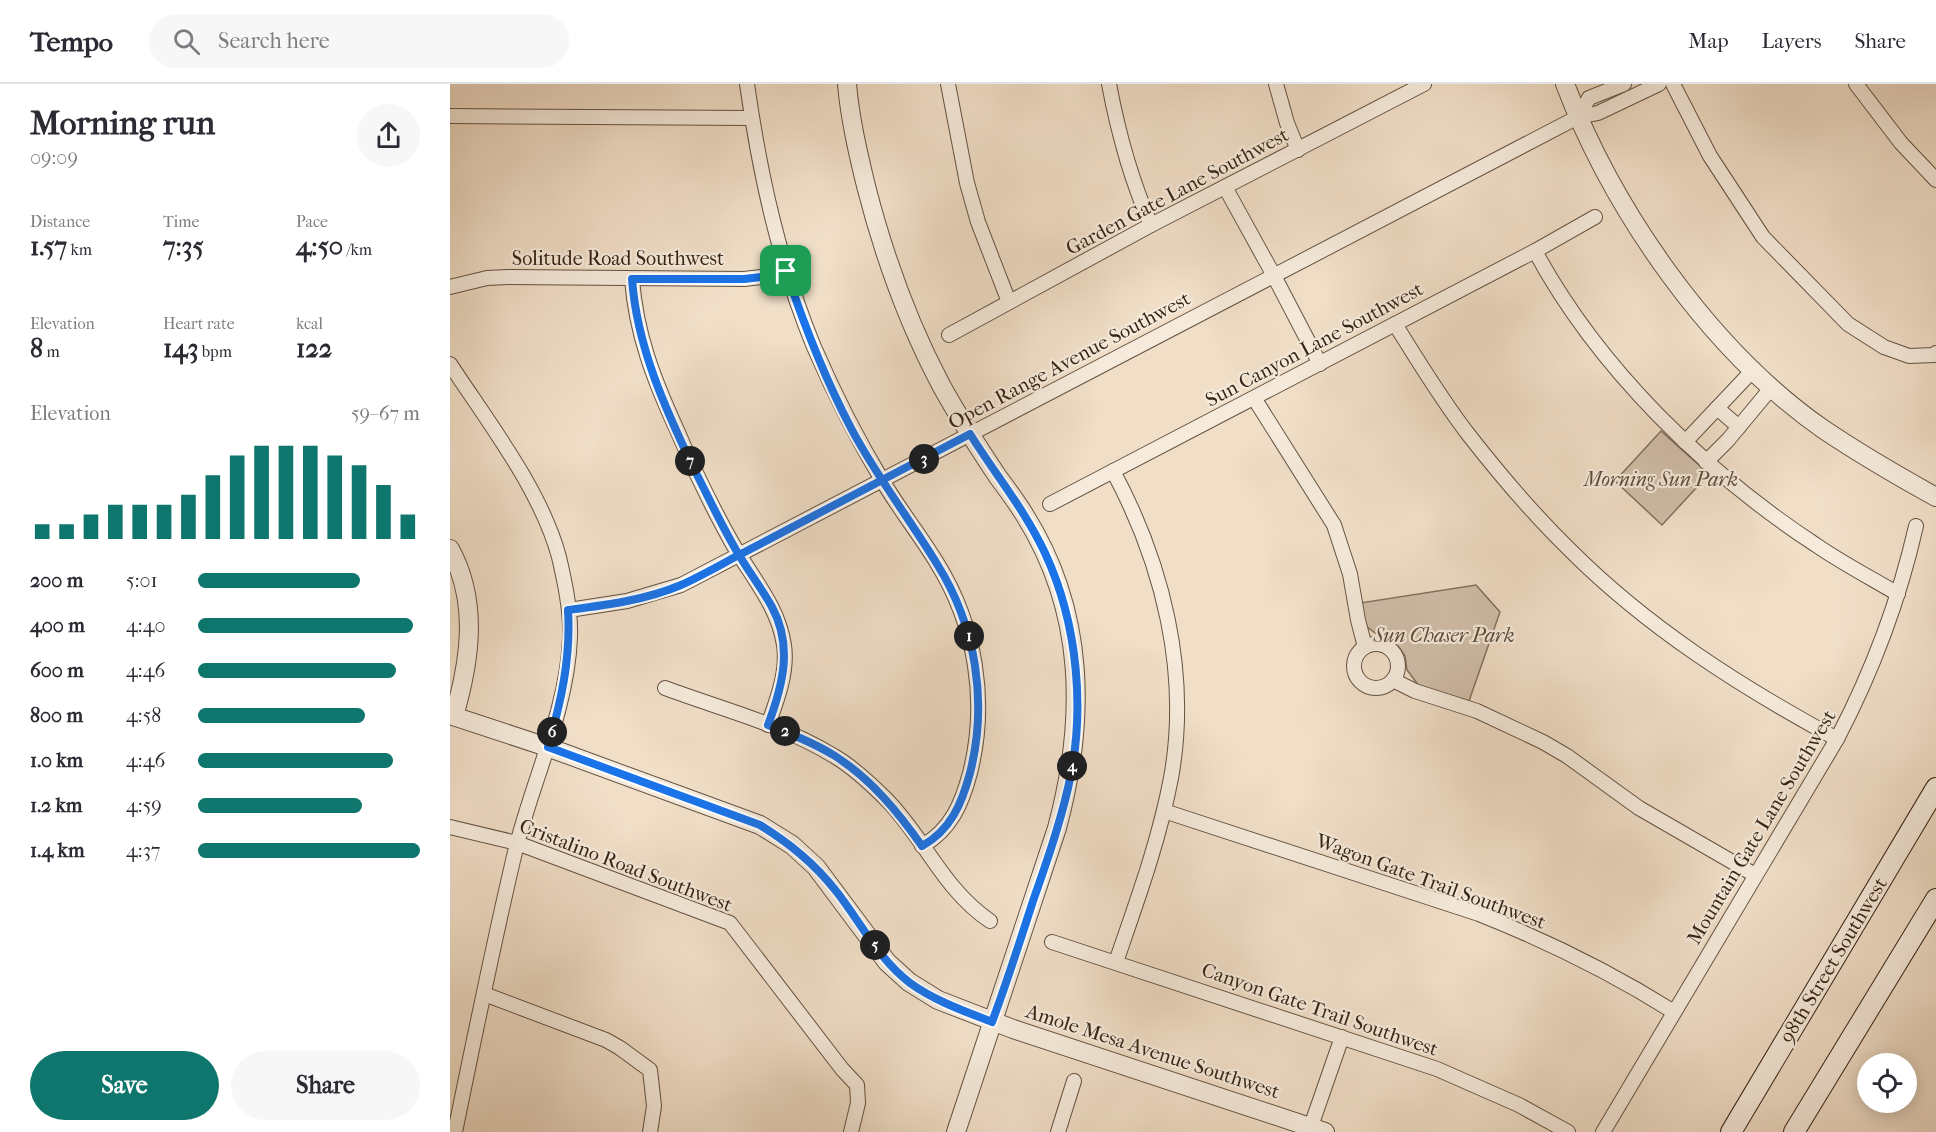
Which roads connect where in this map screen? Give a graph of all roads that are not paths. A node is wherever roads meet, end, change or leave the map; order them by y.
1 (747, 84) edge
2 (847, 84) edge
3 (948, 84) edge
4 (1109, 84) edge
5 (1276, 84) edge
6 (1424, 84) edge
7 (1565, 84) edge
8 (1659, 84) edge
9 (1673, 84) edge
10 (1857, 84) edge
11 (1620, 86) edge
12 (1622, 102) junction
13 (450, 116) edge
14 (1578, 117) junction
15 (752, 118) junction
16 (1298, 150) junction
17 (1936, 180) edge
18 (1225, 187) junction
19 (1595, 217) dead end
20 (1151, 225) junction
21 (1535, 251) junction
22 (786, 271) junction
23 (1274, 274) junction
24 (632, 279) junction
25 (450, 287) edge
26 (1009, 302) junction
27 (1395, 324) junction
28 (949, 335) dead end
29 (1935, 354) edge
30 (450, 364) edge
31 (1320, 364) junction
32 (1754, 369) junction
33 (1772, 387) junction
34 (1254, 398) junction
35 (1717, 408) junction
36 (1739, 427) junction
37 (970, 434) junction
38 (1685, 442) junction
39 (1706, 462) junction
40 (1113, 471) junction
41 (882, 481) junction
42 (1936, 497) edge
43 (1050, 504) dead end
44 (1916, 526) dead end
45 (450, 549) edge
46 (739, 555) junction
47 (1898, 594) junction
48 (568, 610) junction
49 (1365, 647) junction
50 (1393, 680) junction
51 (664, 687) dead end
52 (452, 716) edge
53 (768, 725) junction
54 (1837, 739) junction
55 (548, 747) junction
56 (1936, 788) edge
57 (1164, 811) junction
58 (450, 827) edge
59 (517, 843) junction
60 (922, 846) junction
61 (1755, 875) junction
62 (1936, 899) edge
63 (990, 921) dead end
64 (1052, 942) dead end
65 (1116, 962) junction
66 (484, 994) junction
67 (1674, 1012) junction
68 (992, 1022) junction
69 (1342, 1037) junction
70 (1074, 1082) dead end
71 (1315, 1130) edge
72 (455, 1132) edge
73 (650, 1132) edge
74 (850, 1132) edge
75 (956, 1132) edge
76 (1058, 1132) edge
77 (1568, 1132) edge
78 (1603, 1132) edge
79 (1731, 1132) edge
80 (1794, 1132) edge

1 - 15 street
2 - 37 street
3 - 26 street
4 - 20 street
5 - 16 street
6 - 16 street, Garden Gate Lane Southwest
7 - 14 street
8 - 12 street
9 - 29 street
10 - 17 street
11 - 12 street
11 - 14 street
12 - 14 street
13 - 15 street
14 - 23 street, Open Range Avenue Southwest
14 - 32 street
15 - 22 street
16 - 18 street, Garden Gate Lane Southwest
18 - 20 street, Garden Gate Lane Southwest
18 - 23 street
19 - 21 street, Sun Canyon Lane Southwest
20 - 26 street, Garden Gate Lane Southwest
21 - 27 street, Sun Canyon Lane Southwest
21 - 38 street
22 - 24 street, Solitude Road Southwest
22 - 41 street
23 - 31 street
23 - 37 street, Open Range Avenue Southwest
24 - 25 street, Solitude Road Southwest
24 - 46 street
26 - 28 street, Garden Gate Lane Southwest
27 - 31 street, Sun Canyon Lane Southwest
27 - 54 street
30 - 48 street
31 - 34 street, Sun Canyon Lane Southwest
32 - 33 street
32 - 35 street
33 - 36 street
33 - 42 street
34 - 40 street, Sun Canyon Lane Southwest
34 - 49 street
35 - 36 street
35 - 38 street
36 - 39 street
37 - 41 street, Open Range Avenue Southwest
37 - 68 street
38 - 39 street
39 - 47 street
40 - 43 street, Sun Canyon Lane Southwest
40 - 57 street
41 - 46 street, Open Range Avenue Southwest
41 - 60 street
44 - 47 street, Mountain Gate Lane Southwest
45 - 52 street
46 - 48 street, Open Range Avenue Southwest
46 - 53 street
47 - 54 street, Mountain Gate Lane Southwest
48 - 55 street
49 - 50 street
49 - 50 street
50 - 61 street
51 - 53 street
52 - 55 street, Amole Mesa Avenue Southwest
53 - 60 street
54 - 61 street, Mountain Gate Lane Southwest
55 - 59 street
55 - 68 street, Amole Mesa Avenue Southwest
56 - 79 main road, 98th Street Southwest
57 - 65 street
57 - 67 street, Wagon Gate Trail Southwest
58 - 59 street, Cristalino Road Southwest
59 - 66 street
59 - 74 street, Cristalino Road Southwest
60 - 63 street
61 - 67 street, Mountain Gate Lane Southwest
62 - 80 main road
64 - 65 street, Canyon Gate Trail Southwest
65 - 69 street, Canyon Gate Trail Southwest
66 - 72 street
66 - 73 street
67 - 78 street, Mountain Gate Lane Southwest
68 - 71 street, Amole Mesa Avenue Southwest
68 - 75 street
69 - 71 street
69 - 77 street, Canyon Gate Trail Southwest
70 - 76 street

